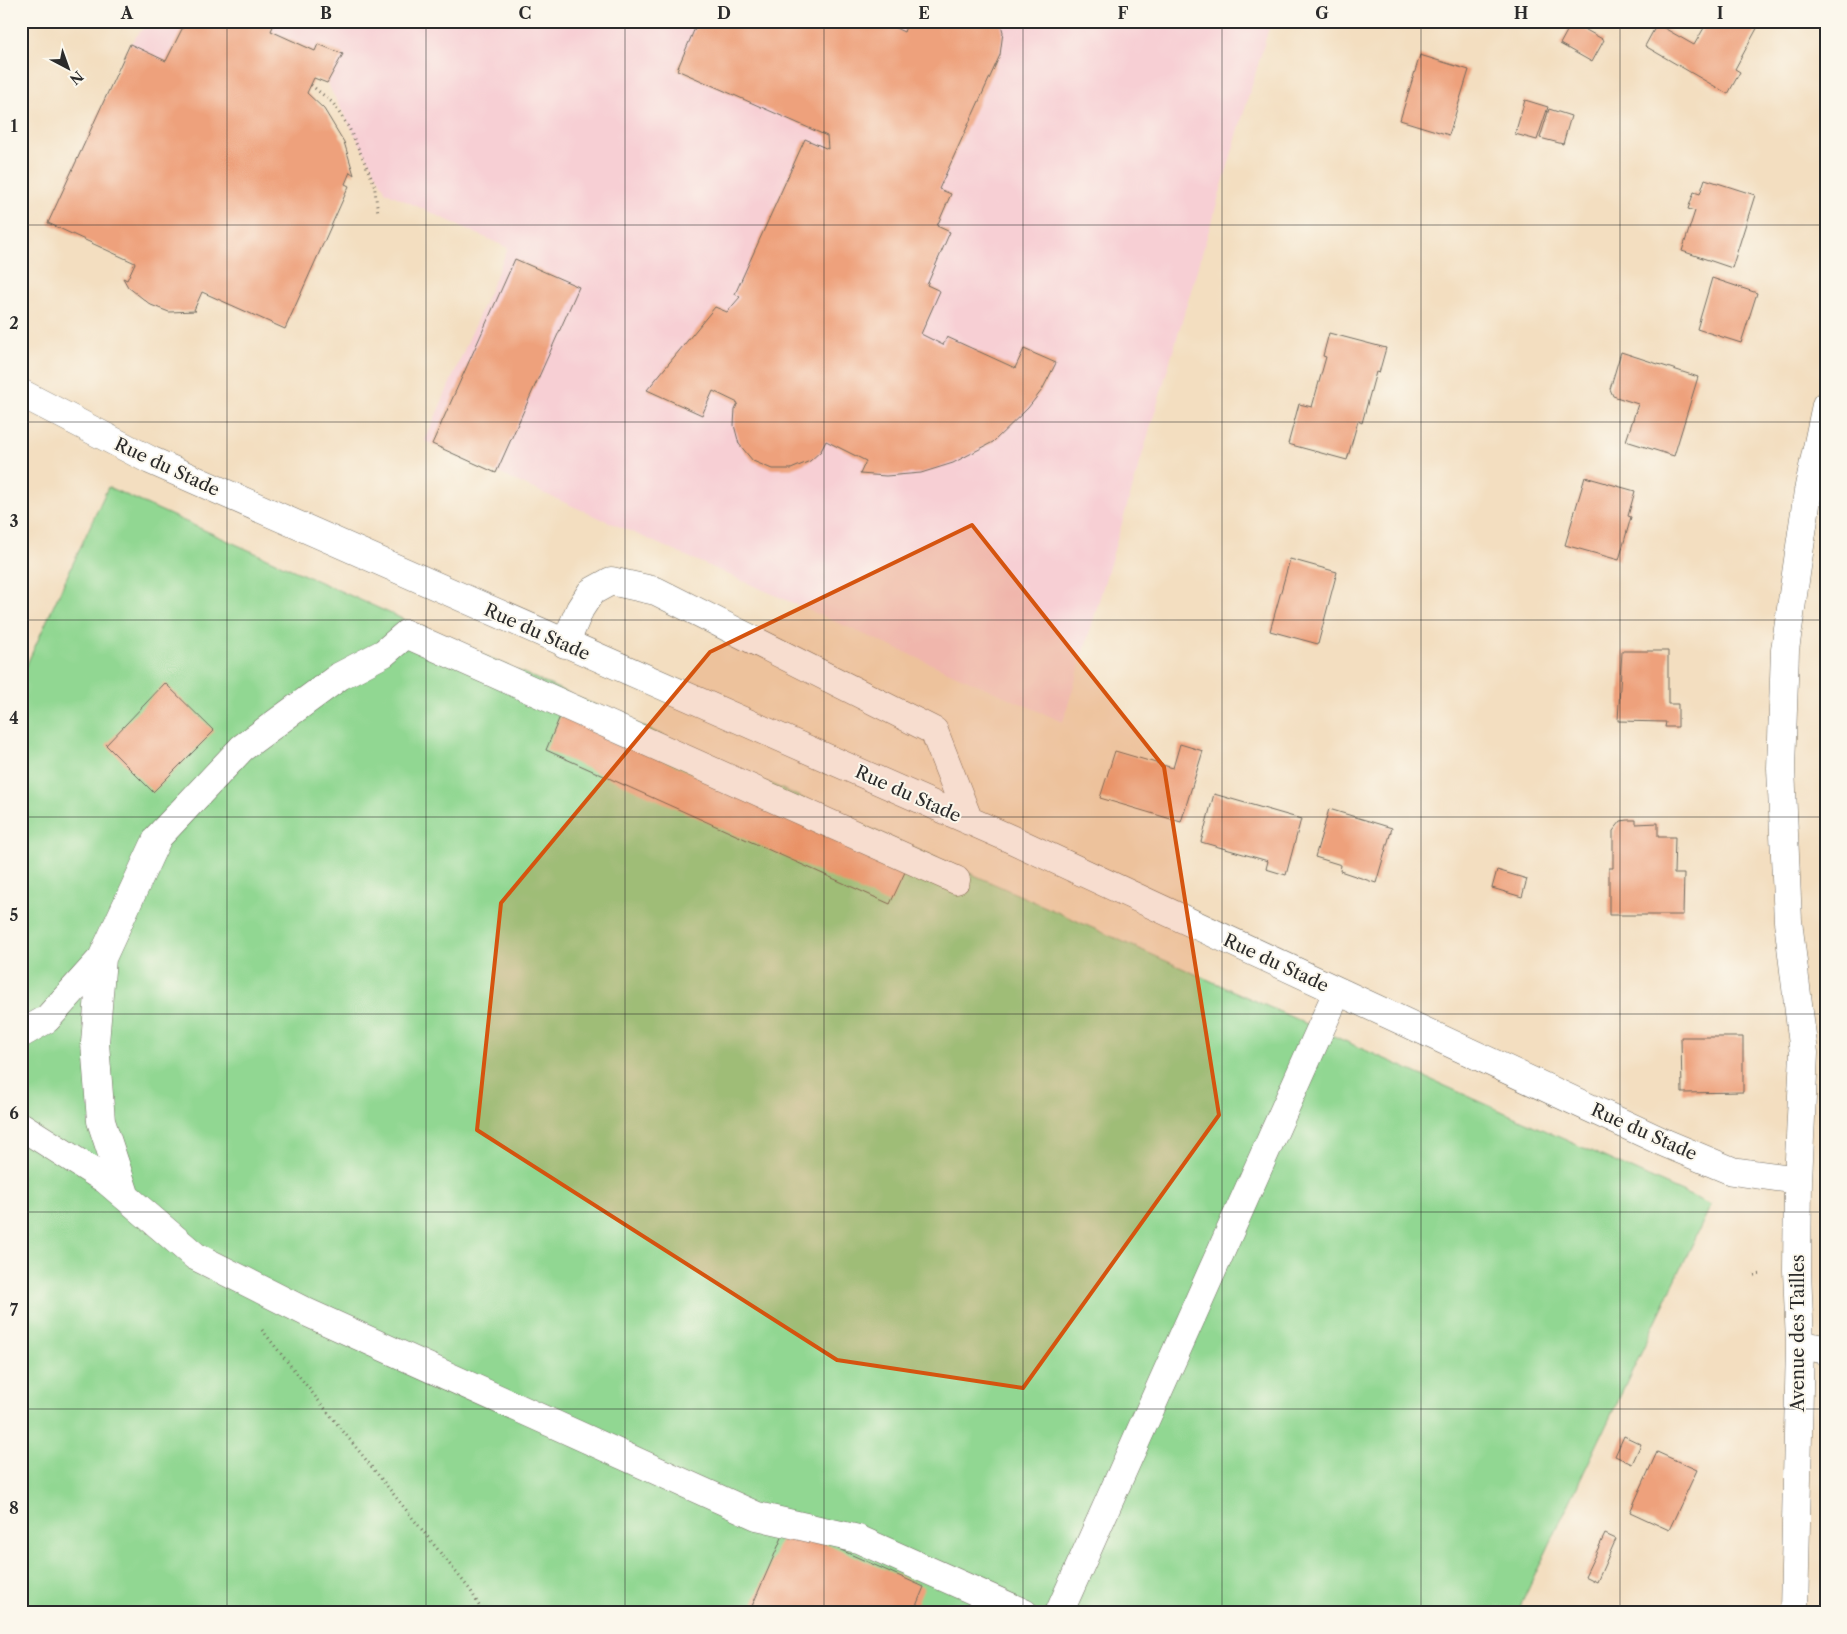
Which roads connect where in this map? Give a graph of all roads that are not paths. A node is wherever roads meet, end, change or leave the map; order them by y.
1 (21, 393) edge
2 (1826, 405) edge
3 (565, 644) junction
4 (969, 821) junction
5 (956, 880) dead end
6 (102, 958) junction
7 (1337, 992) junction
8 (21, 1034) edge
9 (21, 1126) edge
10 (1798, 1180) junction
11 (126, 1197) junction
12 (1813, 1347) edge
13 (1024, 1613) edge
14 (1059, 1613) edge
15 (1794, 1613) edge

1 - 3 street, Rue du Stade
2 - 10 street, Avenue des Tailles
3 - 4 street, Rue du Stade
3 - 4 street
4 - 7 street, Rue du Stade
5 - 6 street
6 - 8 street
6 - 11 street
7 - 10 street, Rue du Stade
7 - 14 street
9 - 11 street
10 - 12 street, Avenue des Tailles
11 - 13 street
12 - 15 street, Avenue des Tailles

